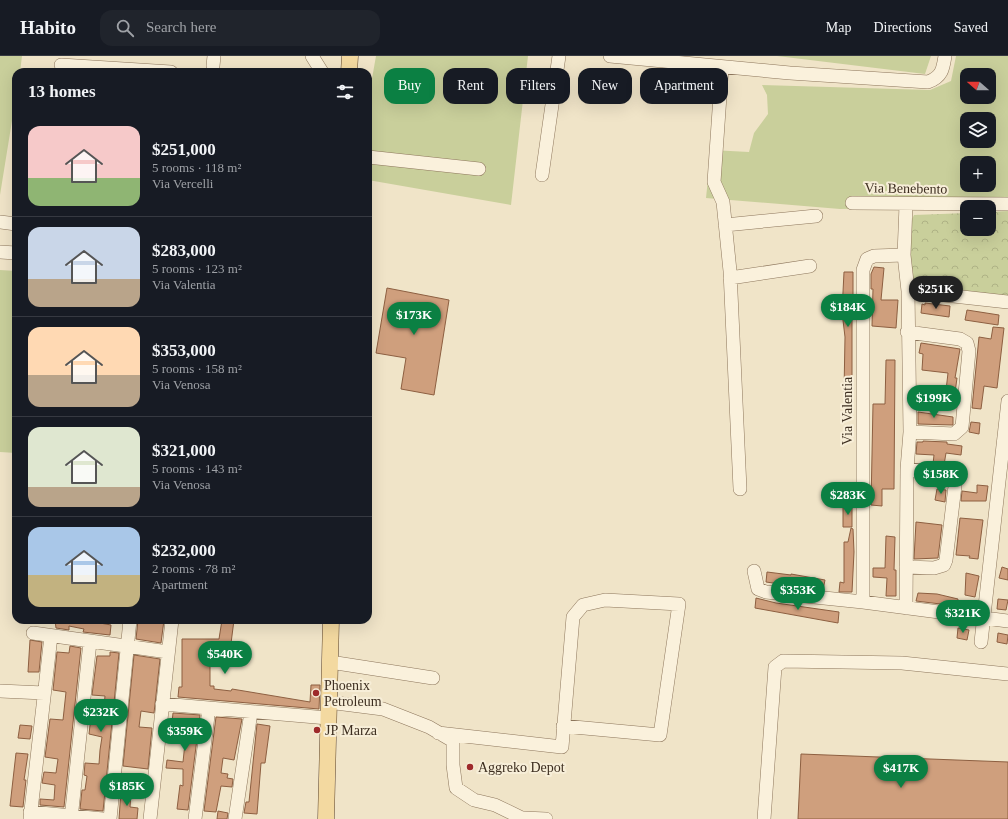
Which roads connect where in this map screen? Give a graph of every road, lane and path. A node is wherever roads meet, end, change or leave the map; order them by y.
1 (312, 56) edge
2 (350, 56) edge
3 (559, 56) edge
4 (610, 56) edge
5 (945, 56) edge
6 (61, 64) edge
7 (722, 67) junction
8 (116, 68) edge
9 (320, 68) edge
10 (349, 68) edge
11 (372, 157) edge
12 (479, 169) dead end
13 (542, 176) dead end
14 (852, 203) dead end
15 (1008, 204) edge
16 (906, 205) junction
17 (816, 216) dead end
18 (0, 222) edge
19 (12, 224) edge
20 (725, 225) junction
21 (0, 252) edge
22 (12, 253) edge
23 (904, 255) junction
24 (810, 266) dead end
25 (730, 278) junction
26 (908, 291) junction
27 (1008, 302) edge
28 (907, 332) junction
29 (1008, 401) edge
30 (910, 432) junction
31 (907, 469) junction
32 (740, 489) dead end
33 (906, 567) junction
34 (754, 570) dead end
35 (863, 602) junction
36 (906, 608) junction
37 (984, 618) junction
38 (1008, 621) edge
39 (129, 624) edge
40 (172, 624) edge
41 (331, 624) edge
42 (33, 633) dead end
43 (51, 636) junction
44 (90, 642) junction
45 (981, 642) dead end
46 (126, 647) junction
47 (168, 652) junction
48 (330, 662) junction
49 (1008, 674) edge
50 (433, 678) dead end
51 (0, 691) edge
52 (44, 693) junction
53 (328, 702) junction
54 (162, 704) junction
55 (209, 708) junction
56 (251, 712) junction
57 (328, 718) junction
58 (564, 726) junction
59 (438, 733) junction
60 (30, 815) edge
61 (71, 817) edge
62 (524, 818) edge
63 (103, 819) edge
64 (110, 819) edge
65 (150, 819) edge
66 (195, 819) edge
67 (235, 819) edge
68 (326, 819) edge
69 (546, 819) edge
70 (764, 819) edge

1 - 9 street
2 - 10 main road
3 - 13 street
4 - 7 street
5 - 7 street
6 - 8 street
7 - 20 street
11 - 12 street
14 - 16 street, Via Benebento
15 - 16 street, Via Benebento
16 - 23 street
17 - 20 street
18 - 19 street
20 - 25 street
21 - 22 street
23 - 26 street
23 - 35 street, Via Valentia
24 - 25 street
25 - 32 street
26 - 27 street
26 - 28 street
28 - 30 street
28 - 30 street
29 - 37 street
30 - 31 street
31 - 33 street
31 - 33 street
33 - 36 street
34 - 35 street
35 - 36 street
36 - 37 street
37 - 38 street
37 - 45 street
39 - 46 street
40 - 47 street
41 - 48 main road
42 - 43 street
43 - 44 street
43 - 52 street
44 - 46 street
44 - 61 street
46 - 47 street
46 - 64 street
47 - 54 street
48 - 50 street
48 - 53 main road
49 - 70 street
51 - 52 street
52 - 60 street
53 - 57 main road
53 - 59 street
54 - 55 street
54 - 65 street
55 - 56 street
55 - 66 street
56 - 57 street
56 - 67 street
57 - 68 main road
58 - 58 street
58 - 59 street
59 - 62 street
60 - 61 street
61 - 63 street
62 - 69 street

